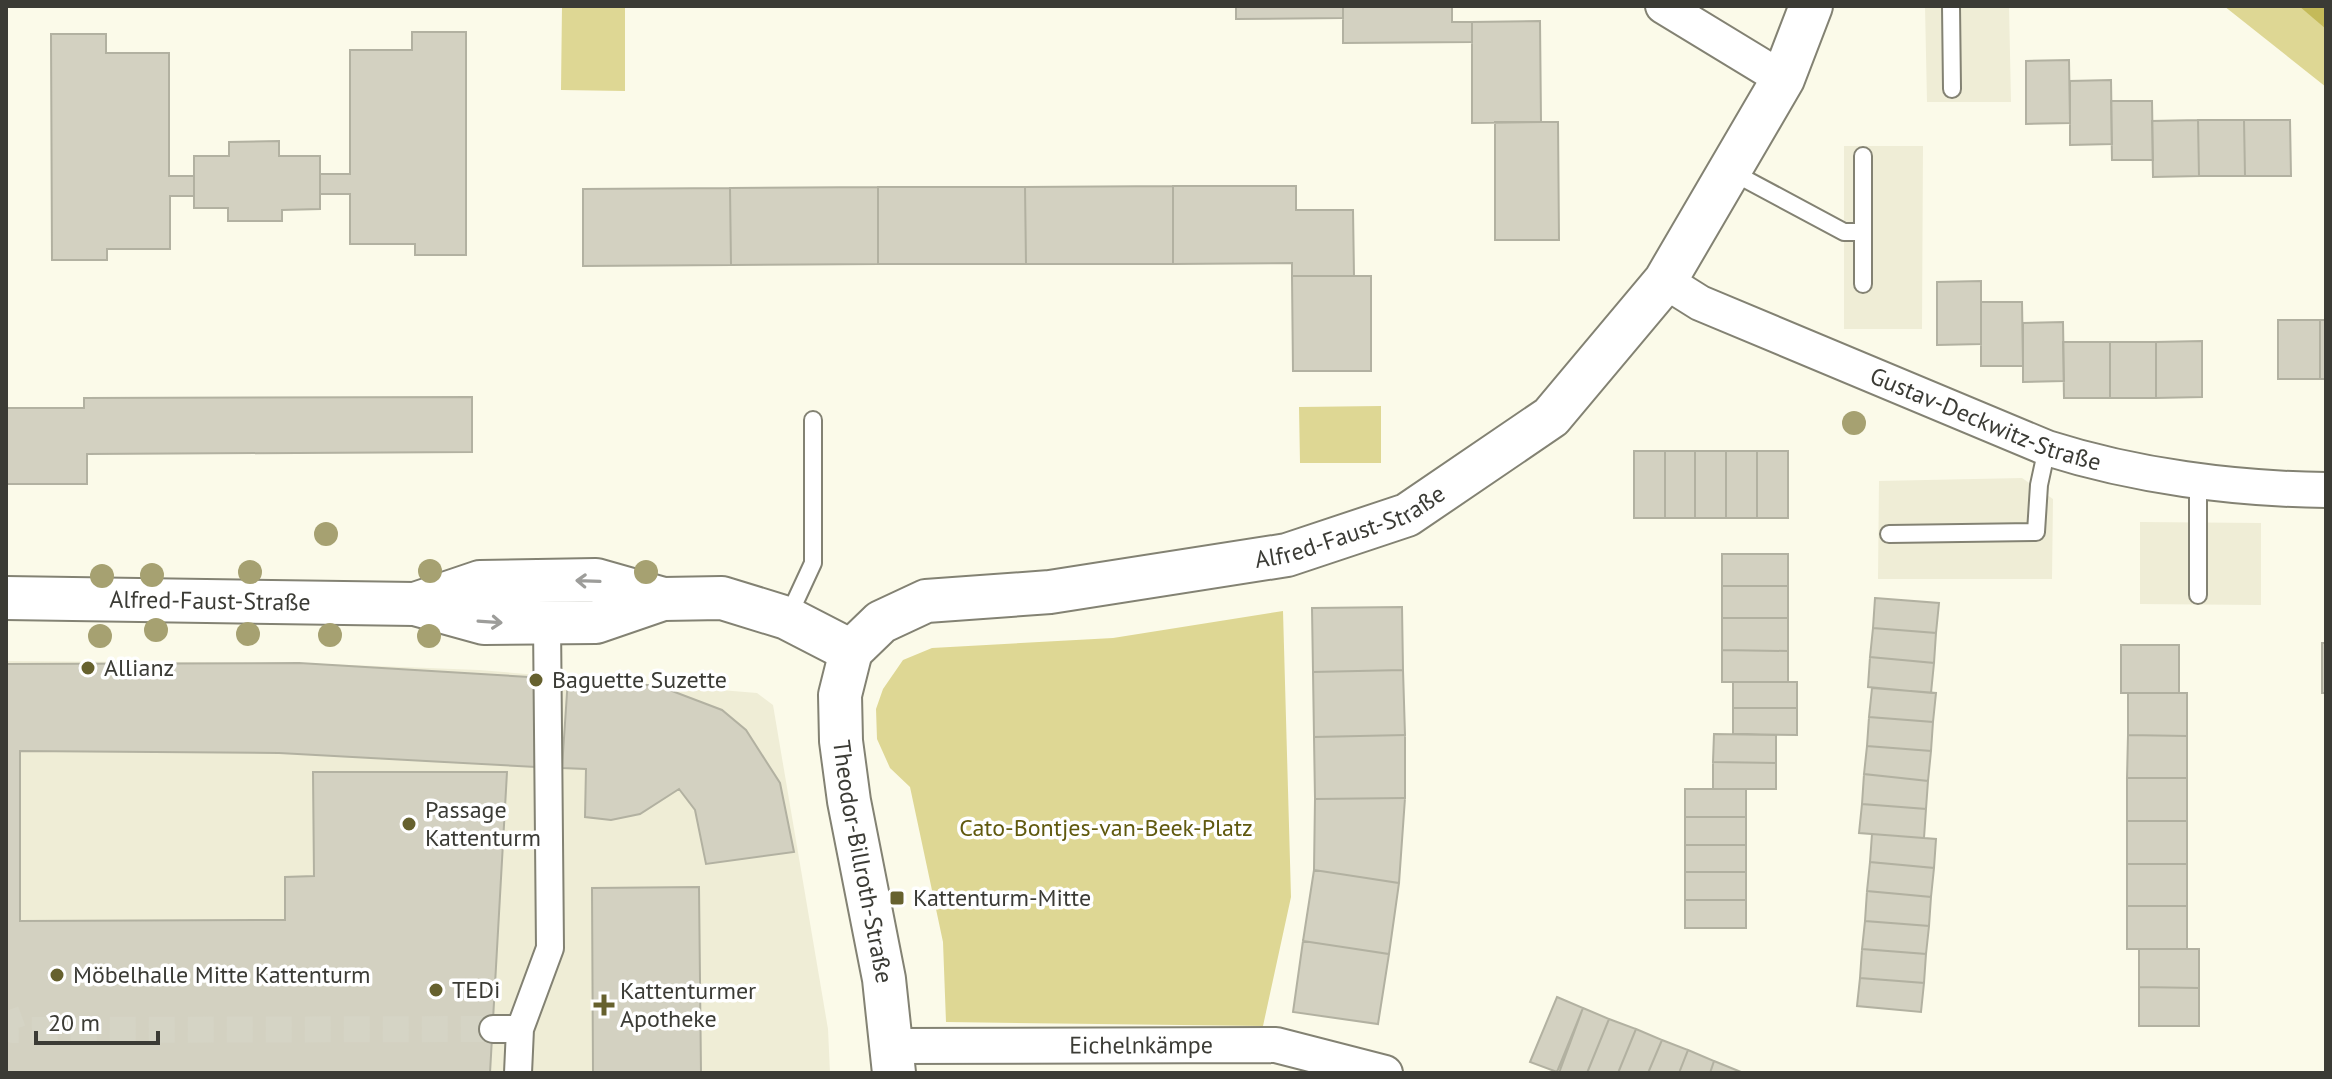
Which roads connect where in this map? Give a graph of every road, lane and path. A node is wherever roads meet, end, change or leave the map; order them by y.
1 (1663, 6) edge
2 (1811, 6) edge
3 (1951, 6) edge
4 (1783, 79) junction
5 (1952, 89) dead end
6 (1863, 156) dead end
7 (1732, 172) junction
8 (1863, 232) junction
9 (1665, 281) junction
10 (1863, 284) dead end
11 (813, 420) dead end
12 (2047, 448) junction
13 (2198, 480) junction
14 (2326, 490) edge
15 (1889, 534) dead end
16 (2198, 595) dead end
17 (6, 598) edge
18 (663, 599) junction
19 (415, 604) junction
20 (787, 618) junction
21 (547, 622) junction
22 (851, 651) junction
23 (493, 1029) tunnel mouth
24 (520, 1029) junction
25 (892, 1060) edge
26 (518, 1073) edge
27 (1385, 1073) edge

1 - 4 street
2 - 4 street, Alfred-Faust-Straße
3 - 5 lane
4 - 7 street, Alfred-Faust-Straße
6 - 8 lane
7 - 8 lane
7 - 9 street, Alfred-Faust-Straße
8 - 10 lane
9 - 12 street, Gustav-Deckwitz-Straße
9 - 22 street, Alfred-Faust-Straße
11 - 20 lane
12 - 13 street, Gustav-Deckwitz-Straße
12 - 15 lane
13 - 14 street, Gustav-Deckwitz-Straße
13 - 16 lane
17 - 19 street, Alfred-Faust-Straße
18 -> 19 street, Alfred-Faust-Straße
18 - 20 street, Alfred-Faust-Straße
18 - 21 street, Alfred-Faust-Straße
19 -> 21 street, Alfred-Faust-Straße
20 - 22 street, Alfred-Faust-Straße
21 - 24 street
22 - 25 street, Theodor-Billroth-Straße
23 - 24 street
24 - 26 street
25 - 27 street, Eichelnkämpe

